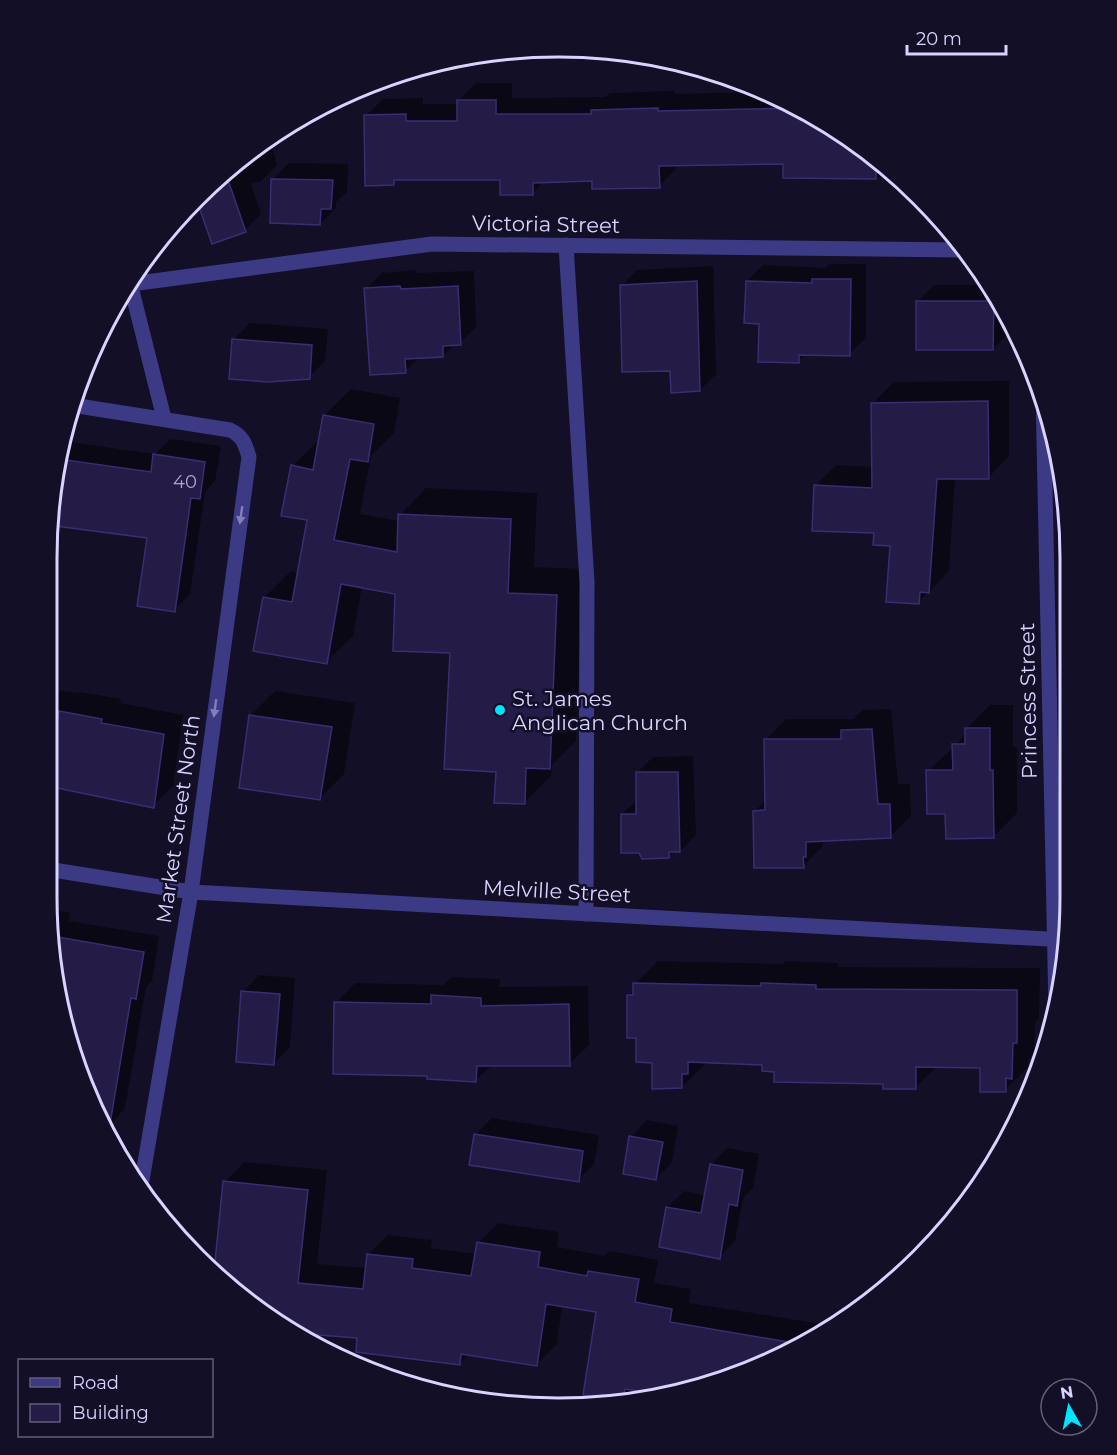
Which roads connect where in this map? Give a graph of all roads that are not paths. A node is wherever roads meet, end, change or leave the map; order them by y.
1 (566, 245) junction
2 (953, 250) edge
3 (141, 282) edge
4 (133, 294) edge
5 (81, 406) edge
6 (164, 418) junction
7 (1044, 435) edge
8 (57, 871) edge
9 (191, 892) junction
10 (586, 914) junction
11 (1059, 918) edge
12 (1058, 940) edge
13 (143, 1176) edge

1 - 2 street, Victoria Street
1 - 3 street, Victoria Street
1 - 10 street
4 - 6 street
5 - 6 street
6 -> 9 street, Market Street North
7 - 11 street, Princess Street
8 - 9 street, Melville Street
9 - 10 street, Melville Street
9 - 13 street, Market Street North
10 - 12 street, Melville Street

